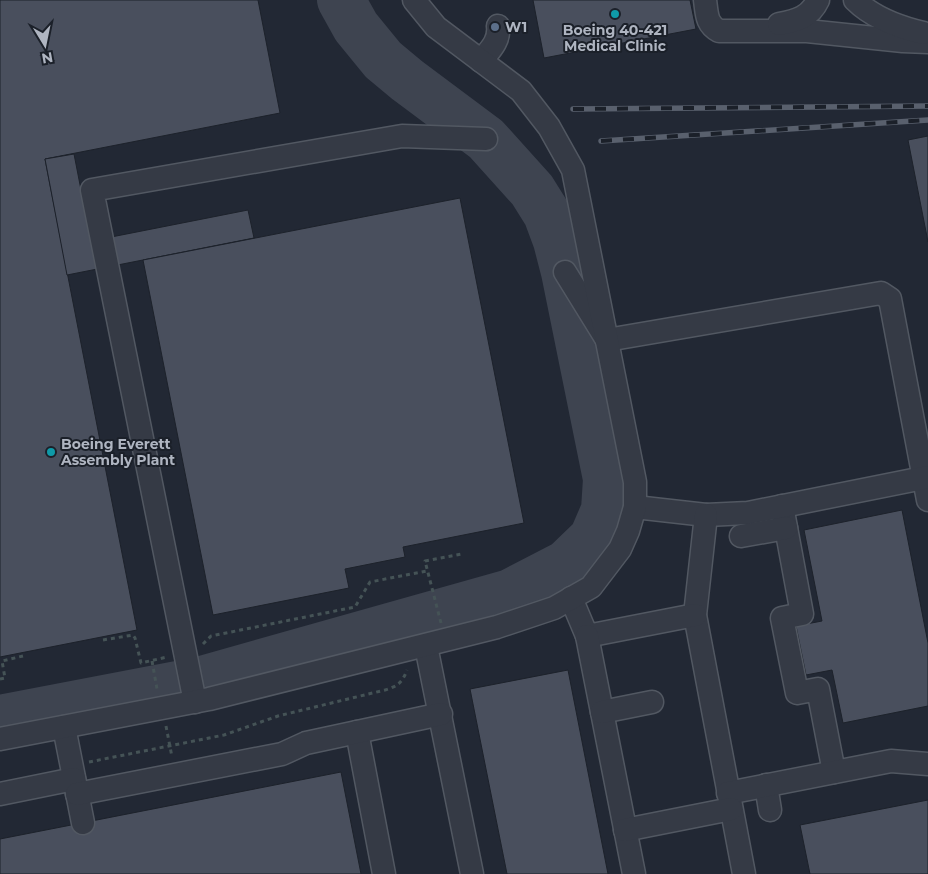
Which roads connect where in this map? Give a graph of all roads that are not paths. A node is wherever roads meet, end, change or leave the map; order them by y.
1 (414, 0) edge
2 (704, 0) edge
3 (818, 0) edge
4 (855, 0) edge
5 (498, 26) dead end
6 (744, 31) junction
7 (928, 35) edge
8 (928, 42) edge
9 (482, 61) junction
10 (486, 139) dead end
11 (565, 272) dead end
12 (607, 340) junction
13 (926, 477) edge
14 (928, 500) edge
15 (782, 506) junction
16 (635, 507) junction
17 (706, 515) junction
18 (786, 528) junction
19 (741, 536) dead end
20 (571, 598) junction
21 (695, 615) junction
22 (587, 636) junction
23 (436, 643) junction
24 (195, 702) junction
25 (652, 702) dead end
26 (602, 712) junction
27 (441, 714) junction
28 (64, 727) junction
29 (357, 732) junction
30 (0, 739) edge
31 (928, 764) edge
32 (834, 772) junction
33 (766, 785) junction
34 (76, 786) junction
35 (0, 794) edge
36 (730, 801) junction
37 (770, 810) dead end
38 (83, 823) dead end
39 (625, 830) junction
40 (384, 874) edge
41 (472, 874) edge
42 (634, 874) edge
43 (744, 874) edge

1 - 9 lane
2 - 6 lane
3 - 6 lane
4 - 7 lane
5 - 9 lane
6 - 8 lane
9 - 12 lane
10 - 24 lane
11 - 12 lane
12 - 13 lane
12 - 16 lane
13 - 14 lane
13 - 15 lane
15 - 17 lane
15 - 18 lane
16 - 17 lane
16 - 20 lane
17 - 21 lane
18 - 19 lane
18 - 32 lane
20 - 22 lane
20 - 23 lane
21 - 22 lane
21 - 36 lane
22 - 26 lane
23 - 24 lane
23 - 27 lane
24 - 28 lane
25 - 26 lane
26 - 39 lane
27 - 29 lane
27 - 41 lane
28 - 30 lane
28 - 34 lane
29 - 34 lane
29 - 40 lane
31 - 32 lane
32 - 33 lane
33 - 36 lane
33 - 37 lane
34 - 35 lane
34 - 38 lane
36 - 39 lane
36 - 43 lane
39 - 42 lane

